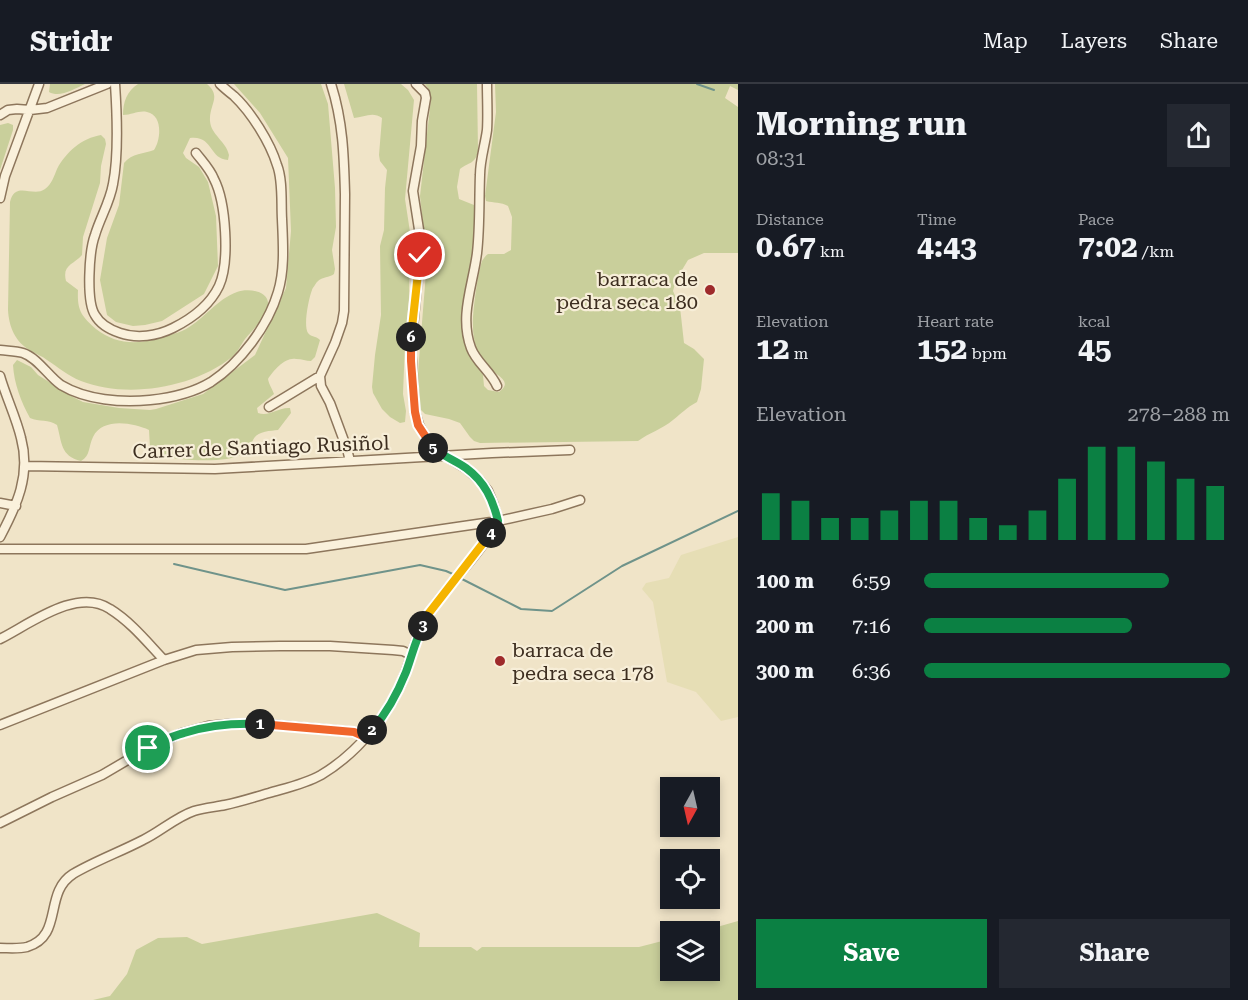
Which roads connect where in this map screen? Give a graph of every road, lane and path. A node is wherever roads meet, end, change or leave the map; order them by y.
1 (39, 84) edge
2 (107, 84) edge
3 (115, 84) edge
4 (220, 84) edge
5 (331, 84) edge
6 (416, 84) edge
7 (487, 84) edge
8 (30, 110) junction
9 (0, 115) edge
10 (196, 153) dead end
11 (0, 198) edge
12 (0, 350) edge
13 (0, 375) edge
14 (320, 376) junction
15 (497, 386) dead end
16 (269, 407) dead end
17 (570, 450) dead end
18 (445, 456) junction
19 (350, 461) junction
20 (25, 466) junction
21 (580, 500) dead end
22 (0, 503) edge
23 (16, 506) junction
24 (498, 521) junction
25 (0, 537) edge
26 (0, 549) edge
27 (0, 639) edge
28 (411, 655) junction
29 (164, 660) junction
30 (0, 725) edge
31 (365, 737) junction
32 (0, 823) edge
33 (0, 948) edge

1 - 8 street
2 - 8 street
3 - 10 street
4 - 12 street
5 - 14 street
6 - 18 street
7 - 15 street
8 - 9 street
8 - 11 street
13 - 20 street
14 - 16 street
14 - 19 street
17 - 18 street, Carrer de Santiago Rusiñol
18 - 19 street, Carrer de Santiago Rusiñol
18 - 24 street
19 - 20 street, Carrer de Santiago Rusiñol
20 - 23 street
21 - 24 street
22 - 23 street
23 - 25 street
24 - 26 street
24 - 28 street
27 - 29 street
28 - 29 street
28 - 31 street
29 - 30 street
31 - 32 street
31 - 33 street

